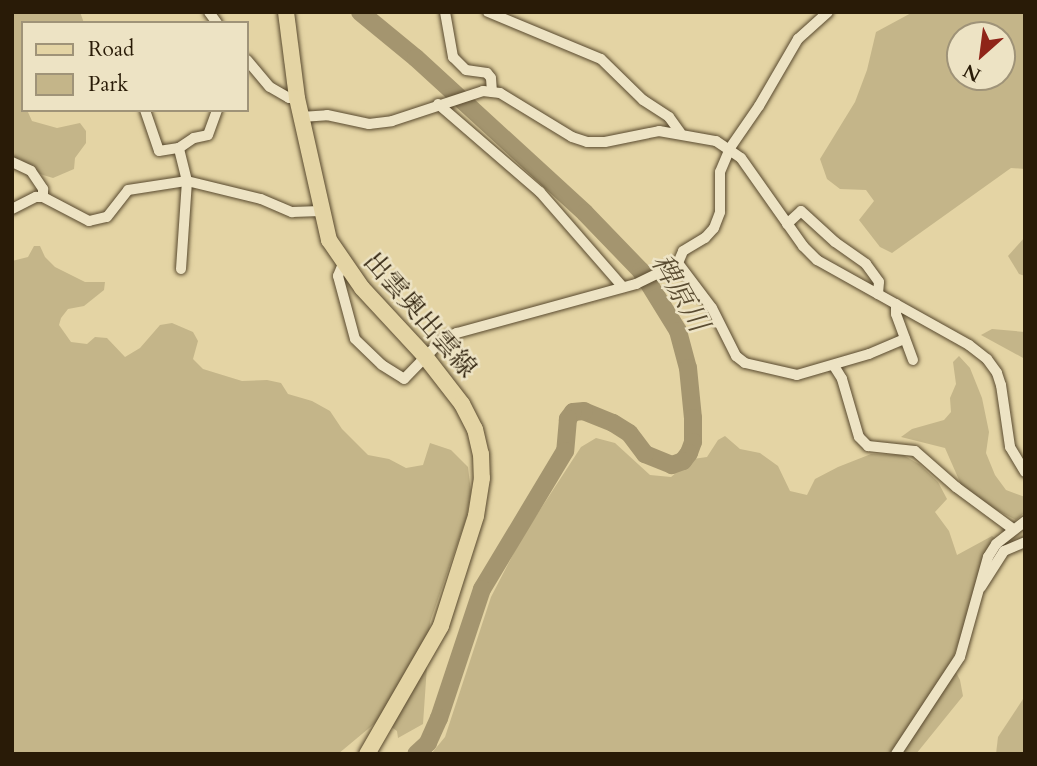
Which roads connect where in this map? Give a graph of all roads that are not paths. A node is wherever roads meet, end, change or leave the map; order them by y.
1 (286, 12) edge
2 (445, 12) edge
3 (488, 12) edge
4 (828, 12) edge
5 (248, 61) edge
6 (492, 92) junction
7 (297, 99) junction
8 (442, 102) junction
9 (146, 112) edge
10 (216, 112) edge
11 (302, 117) junction
12 (680, 132) junction
13 (724, 145) junction
14 (179, 148) junction
15 (12, 162) edge
16 (187, 181) junction
17 (43, 197) junction
18 (12, 209) edge
19 (321, 211) junction
20 (787, 224) junction
21 (678, 263) junction
22 (343, 264) junction
23 (181, 269) dead end
24 (623, 287) junction
25 (878, 294) junction
26 (896, 304) junction
27 (905, 339) junction
28 (424, 355) junction
29 (913, 360) dead end
30 (834, 366) junction
31 (1025, 472) edge
32 (1025, 521) edge
33 (1013, 529) junction
34 (1025, 541) edge
35 (978, 590) junction
36 (367, 754) edge
37 (896, 754) edge

1 - 7 main road, 出雲奥出雲線
2 - 6 street
3 - 12 street
4 - 13 street
5 - 7 street
6 - 8 street
6 - 12 street
7 - 11 main road, 出雲奥出雲線
8 - 11 street
8 - 24 street
9 - 14 street
10 - 14 street
11 - 19 main road, 出雲奥出雲線
12 - 13 street
13 - 20 street
13 - 21 street
14 - 16 street
15 - 17 street
16 - 17 street
16 - 19 street
16 - 23 street
17 - 18 street
19 - 22 main road, 出雲奥出雲線
20 - 25 street
20 - 25 street
21 - 24 street
21 - 30 street
22 - 28 main road, 出雲奥出雲線
22 - 28 street
24 - 28 street
25 - 26 street
26 - 27 street
26 - 31 street
27 - 29 street
27 - 30 street
28 - 36 main road, 出雲奥出雲線
30 - 33 street
32 - 33 street
33 - 35 street
34 - 35 street
35 - 37 street

